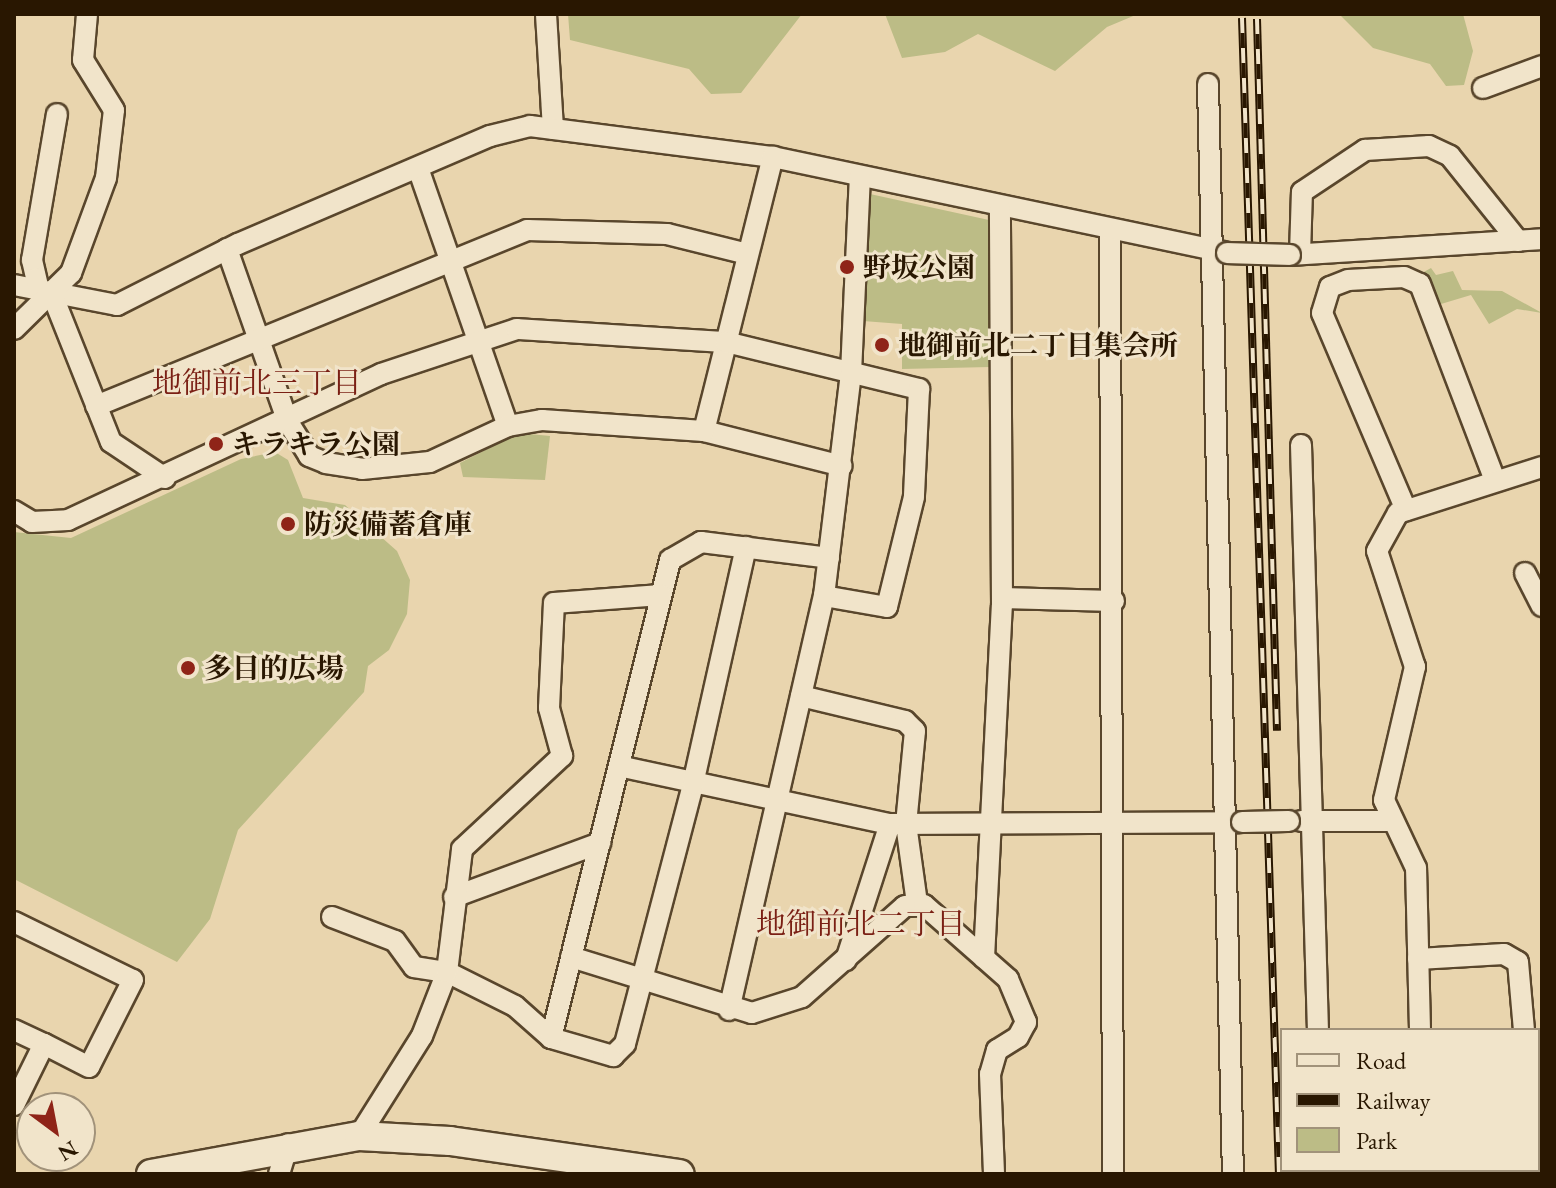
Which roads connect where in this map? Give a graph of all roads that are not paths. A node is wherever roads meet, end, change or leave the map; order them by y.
1 (87, 14) edge
2 (546, 14) edge
3 (1542, 66) edge
4 (1208, 84) dead end
5 (1483, 88) dead end
6 (51, 120) dead end
7 (553, 129) junction
8 (773, 157) junction
9 (418, 168) junction
10 (860, 176) junction
11 (1000, 208) junction
12 (1110, 232) junction
13 (1542, 239) edge
14 (1518, 241) junction
15 (227, 249) junction
16 (1219, 252) junction
17 (748, 254) junction
18 (1295, 254) junction
19 (451, 262) junction
20 (14, 285) edge
21 (45, 290) junction
22 (14, 329) edge
23 (259, 340) junction
24 (479, 340) junction
25 (726, 342) junction
26 (851, 373) junction
27 (96, 406) junction
28 (288, 422) junction
29 (508, 426) junction
30 (704, 431) junction
31 (1301, 445) dead end
32 (842, 466) junction
33 (1542, 467) edge
34 (165, 478) junction
35 (1494, 478) junction
36 (1406, 510) junction
37 (14, 511) edge
38 (746, 547) junction
39 (829, 558) junction
40 (1525, 573) dead end
41 (661, 595) junction
42 (824, 596) junction
43 (1002, 598) junction
44 (1114, 601) junction
45 (1542, 606) edge
46 (801, 696) junction
47 (619, 766) junction
48 (693, 784) junction
49 (776, 803) junction
50 (1312, 821) junction
51 (1389, 821) junction
52 (1235, 822) junction
53 (1116, 823) junction
54 (898, 824) junction
55 (991, 824) junction
56 (600, 843) junction
57 (454, 897) junction
58 (917, 903) junction
59 (332, 917) dead end
60 (14, 922) edge
61 (571, 957) junction
62 (984, 958) junction
63 (1418, 959) junction
64 (846, 960) junction
65 (447, 972) junction
66 (642, 981) junction
67 (729, 1010) junction
68 (1318, 1028) edge
69 (1420, 1028) edge
70 (1524, 1028) edge
71 (14, 1030) edge
72 (551, 1038) junction
73 (44, 1044) junction
74 (14, 1105) edge
75 (359, 1136) junction
76 (288, 1144) junction
77 (160, 1173) edge
78 (279, 1174) edge
79 (680, 1174) edge
80 (994, 1174) edge
81 (1113, 1174) edge
82 (1233, 1174) edge

1 - 21 street
2 - 7 street
3 - 5 street
4 - 16 street
6 - 21 street
7 - 8 street
7 - 9 street
8 - 10 street
8 - 17 street
9 - 15 street
9 - 19 street
10 - 11 street
10 - 26 street
11 - 12 street
11 - 43 street
12 - 16 street
12 - 44 street
13 - 14 street
14 - 18 street
14 - 18 street
15 - 21 street
15 - 23 street
16 - 18 street, bridge
16 - 52 street
17 - 19 street
17 - 25 street
19 - 23 street
19 - 24 street
20 - 21 street
21 - 22 street
21 - 27 street
23 - 27 street
23 - 28 street
24 - 25 street
24 - 28 street
24 - 29 street
25 - 26 street
25 - 30 street
26 - 32 street
26 - 42 street
27 - 34 street
28 - 29 street
28 - 34 street
29 - 30 street
30 - 32 street
31 - 50 street
32 - 39 street
33 - 35 street
34 - 37 street
35 - 36 street
35 - 36 street
36 - 51 street
38 - 39 street
38 - 41 street
38 - 48 street
39 - 42 street
40 - 45 street
41 - 47 street
41 - 57 street
42 - 46 street
43 - 44 street
43 - 55 street
44 - 53 street
46 - 49 street
46 - 54 street
47 - 48 street
47 - 56 street
48 - 49 street
48 - 66 street
49 - 54 street
49 - 67 street
50 - 51 street
50 - 52 street, bridge
50 - 68 street
51 - 63 street
52 - 53 street
52 - 82 street
53 - 55 street
53 - 81 street
54 - 55 street
54 - 58 street
54 - 64 street
55 - 62 street
56 - 57 street
56 - 61 street
57 - 65 street
58 - 62 street
58 - 64 street
59 - 65 street
60 - 73 street
61 - 66 street
61 - 72 street
62 - 80 street
63 - 69 street
63 - 70 street
64 - 67 street
65 - 72 street
65 - 75 street
66 - 67 street
66 - 72 street
71 - 73 street
73 - 74 street
75 - 76 street
75 - 79 street
76 - 77 street
76 - 78 street

